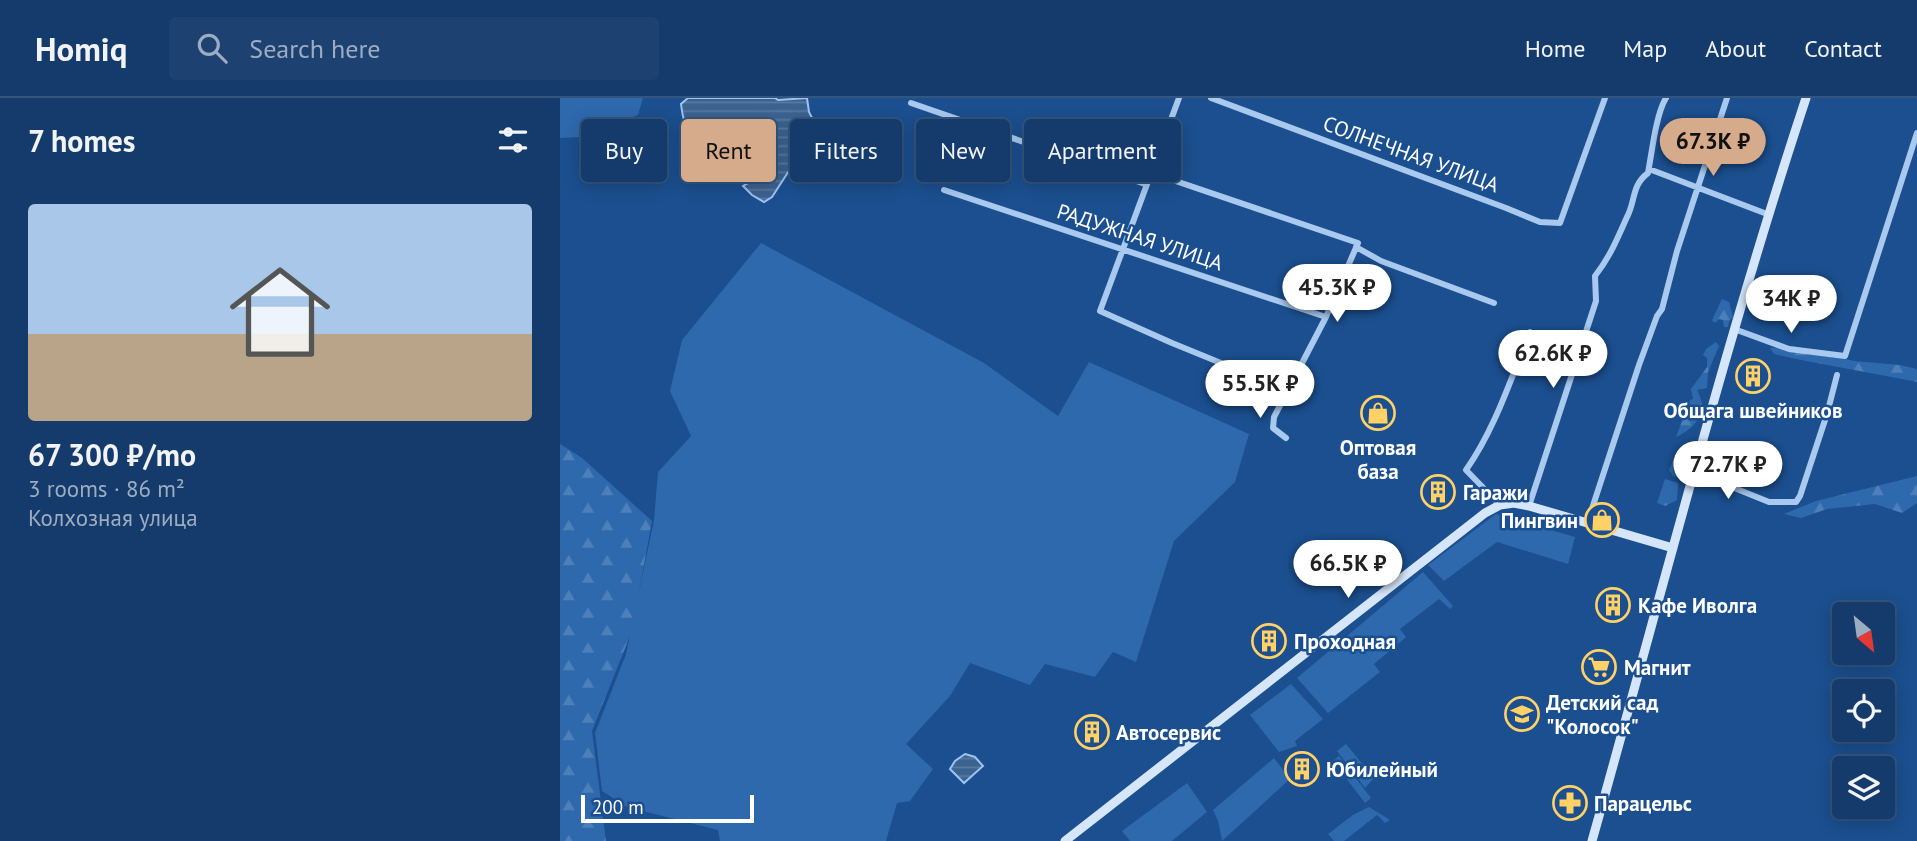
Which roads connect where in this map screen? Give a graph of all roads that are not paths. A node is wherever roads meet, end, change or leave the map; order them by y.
1 (1179, 98) edge
2 (1211, 98) edge
3 (1605, 98) edge
4 (1666, 98) edge
5 (1727, 98) edge
6 (1806, 98) edge
7 (911, 103) dead end
8 (1171, 119) edge
9 (1917, 133) edge
10 (1648, 169) junction
11 (1178, 182) edge
12 (1145, 184) joint
13 (1699, 186) junction
14 (944, 190) dead end
15 (1768, 214) junction
16 (1357, 245) junction
17 (1121, 249) junction
18 (1494, 303) dead end
19 (1326, 317) junction
20 (1734, 329) junction
21 (1530, 332) dead end
22 (1837, 375) dead end
23 (1287, 390) junction
24 (1286, 438) dead end
25 (1694, 476) junction
26 (1500, 505) junction
27 (1530, 506) junction
28 (1587, 524) junction
29 (1673, 548) junction
30 (1065, 841) edge
31 (1592, 841) edge

1 - 8 street
2 - 3 street, СОЛНЕЧНАЯ УЛИЦА
4 - 10 street
5 - 13 street
6 - 15 main road
7 - 12 street
9 - 20 street
10 - 13 street
10 - 27 street
11 - 16 street
12 - 17 street
13 - 15 street
13 - 28 street
14 - 17 street, РАДУЖНАЯ УЛИЦА
15 - 20 main road
16 - 18 street
16 - 19 street
17 - 19 street, РАДУЖНАЯ УЛИЦА
17 - 23 street
19 - 23 street
20 - 25 main road
21 - 26 street
22 - 25 street
23 - 24 street
25 - 29 main road
26 - 27 main road
26 - 30 main road
27 - 28 main road
28 - 29 main road
29 - 31 main road

